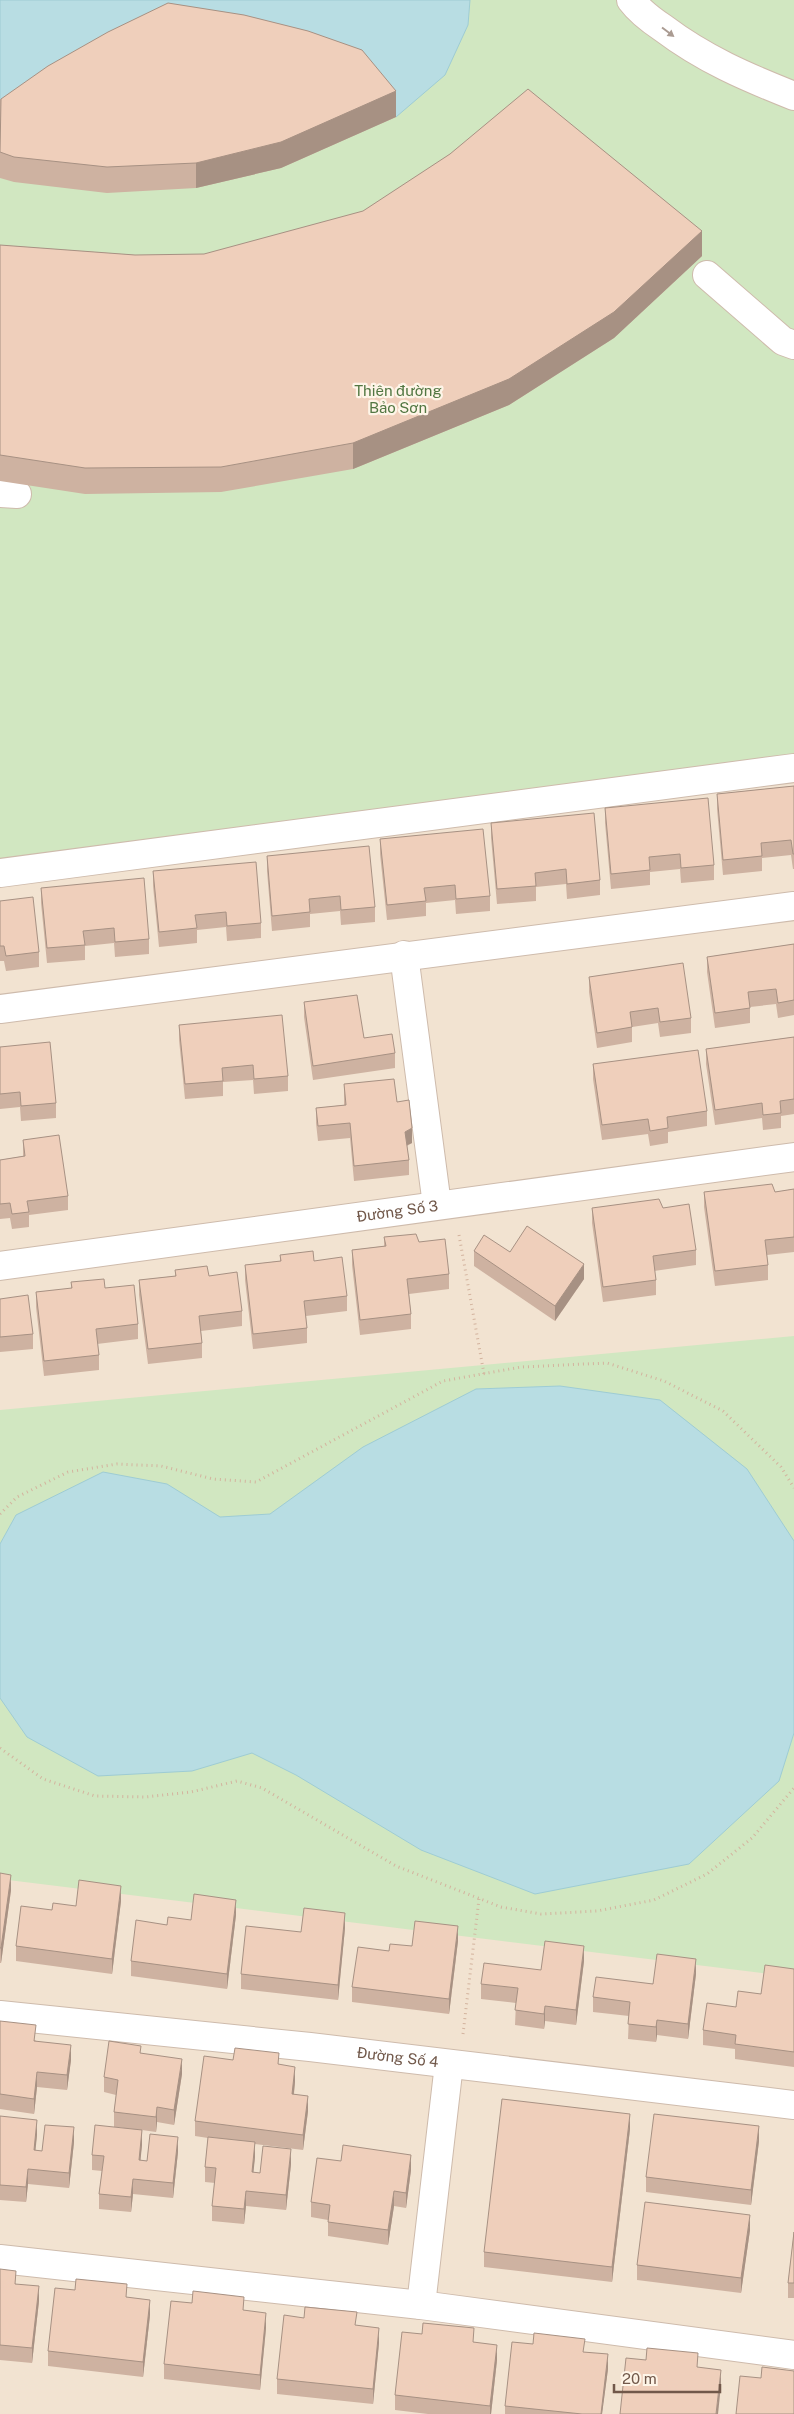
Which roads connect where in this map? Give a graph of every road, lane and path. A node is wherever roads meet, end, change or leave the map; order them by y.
1 (632, 0) edge
2 (794, 96) edge
3 (707, 275) dead end
4 (794, 345) edge
5 (794, 768) edge
6 (0, 873) edge
7 (794, 906) edge
8 (404, 956) junction
9 (0, 1009) edge
10 (794, 1157) edge
11 (437, 1205) junction
12 (0, 1266) edge
13 (484, 1374) junction
14 (794, 1488) edge
15 (0, 1514) edge
16 (0, 1748) edge
17 (794, 1788) edge
18 (479, 1899) junction
19 (0, 2015) edge
20 (450, 2064) junction
21 (794, 2105) edge
22 (0, 2259) edge
23 (421, 2305) junction
24 (794, 2355) edge

1 -> 2 street
3 - 4 street
5 - 6 street
7 - 8 street
8 - 9 street
8 - 11 street
10 - 11 street, Đường Số 3
11 - 12 street, Đường Số 3
11 - 13 path
13 - 14 path
13 - 15 path
16 - 18 path
17 - 18 path
18 - 20 path
19 - 20 street, Đường Số 4
20 - 21 street, Đường Số 4
20 - 23 street
22 - 23 street
23 - 24 street

